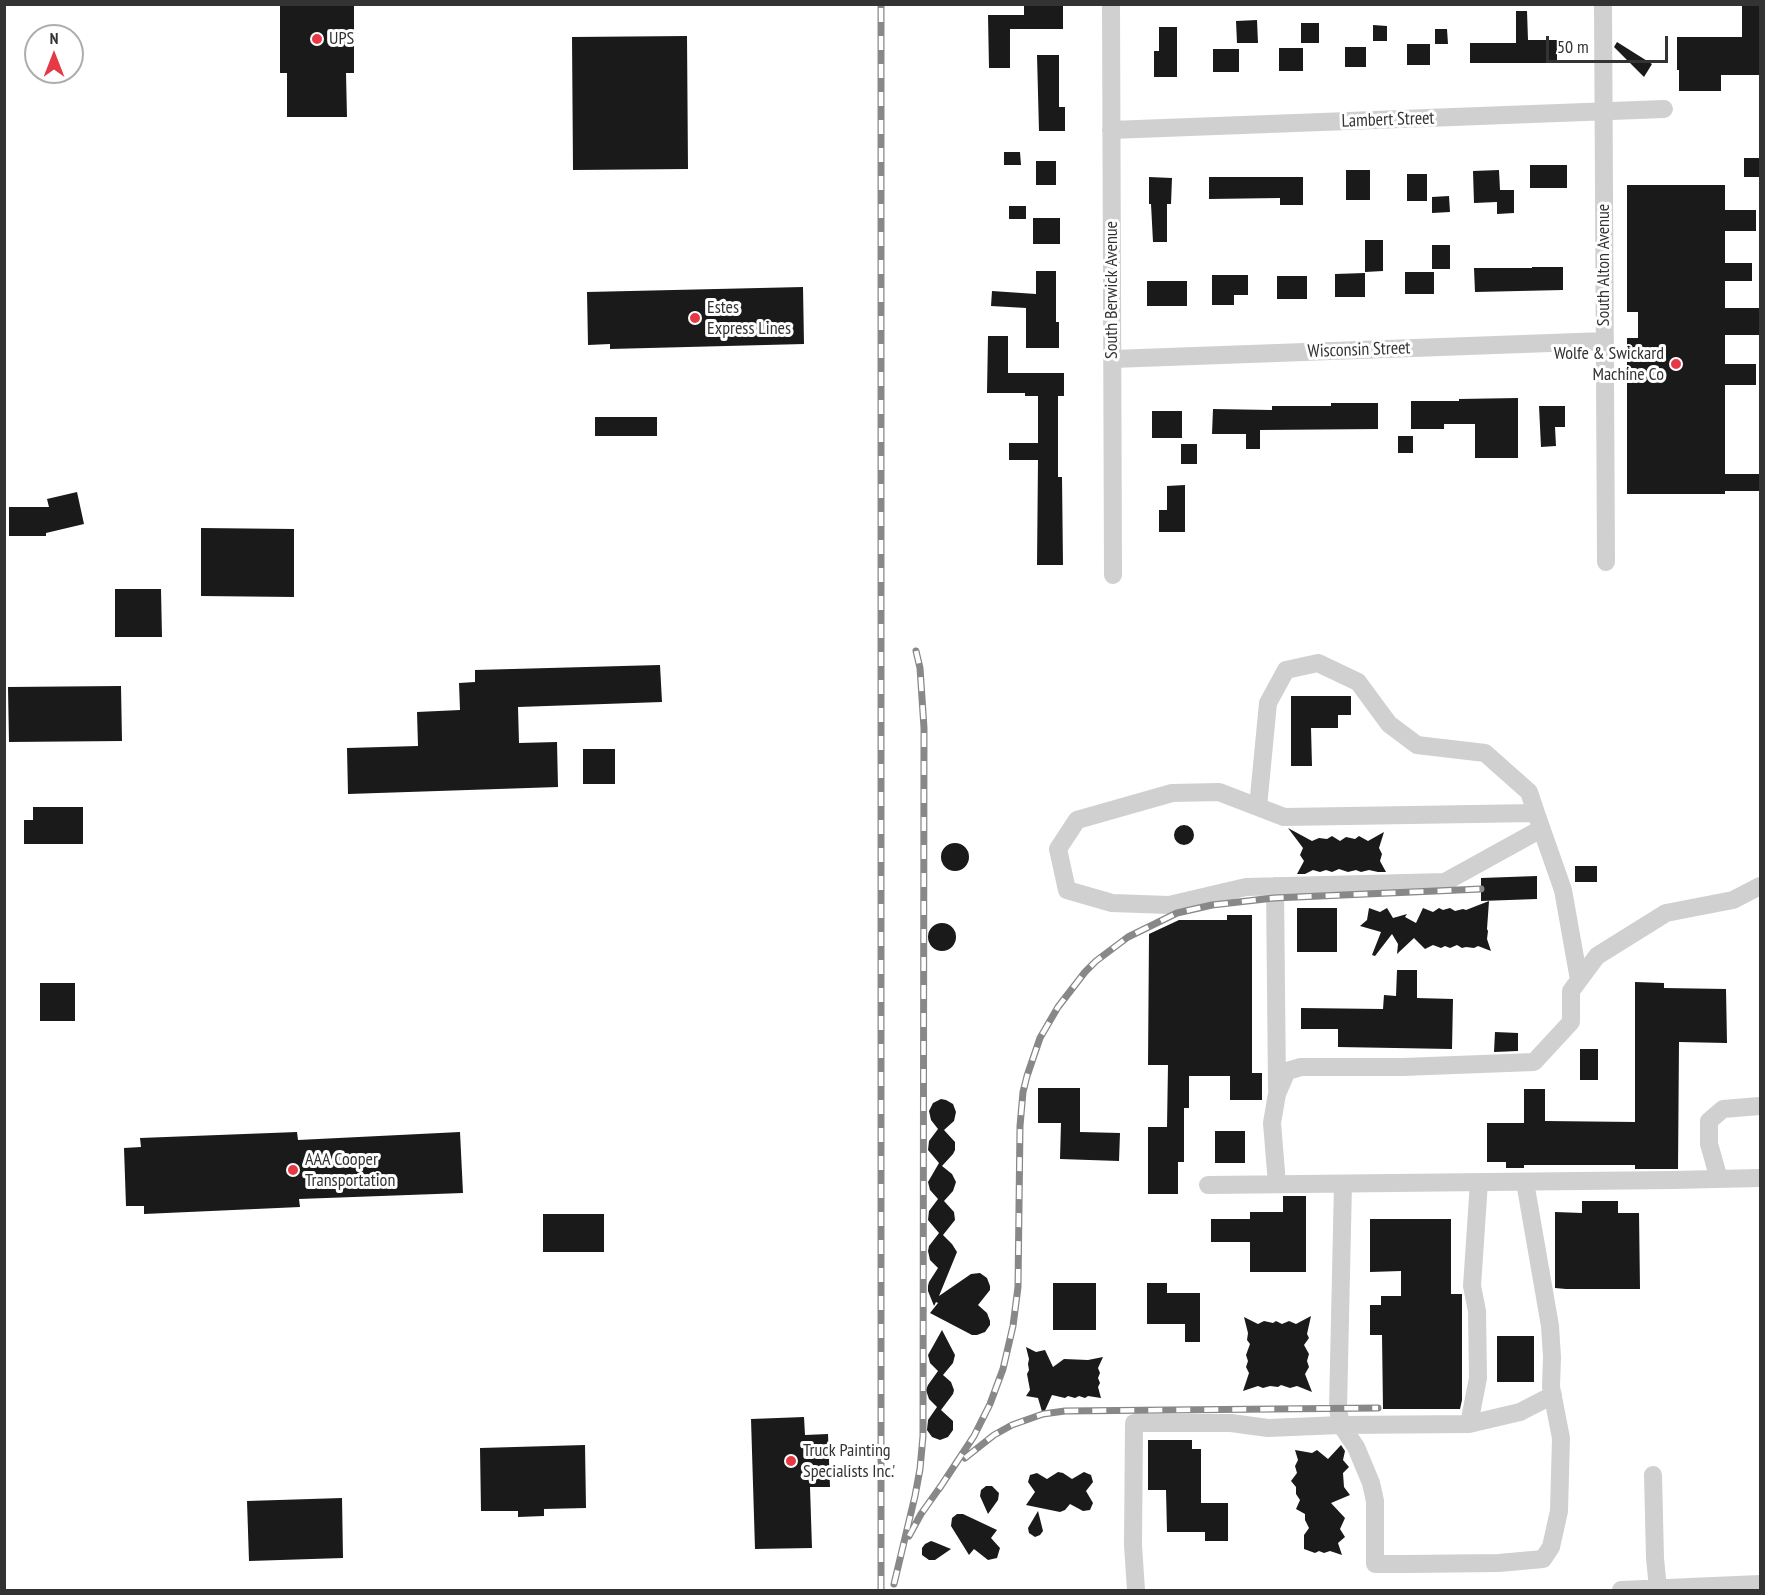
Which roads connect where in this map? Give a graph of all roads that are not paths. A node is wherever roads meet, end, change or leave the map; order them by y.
1 (1111, 4) edge
2 (1602, 4) edge
3 (1664, 109) dead end
4 (1603, 112) junction
5 (1111, 130) junction
6 (1605, 341) junction
7 (1113, 359) junction
8 (1606, 562) dead end
9 (1113, 575) dead end
10 (1258, 807) junction
11 (1539, 821) junction
12 (1275, 886) junction
13 (1761, 886) edge
14 (1579, 980) junction
15 (1277, 1094) junction
16 (1761, 1106) edge
17 (1761, 1178) edge
18 (1719, 1179) junction
19 (1479, 1182) junction
20 (1526, 1182) junction
21 (1277, 1184) junction
22 (1343, 1184) junction
23 (1208, 1185) dead end
24 (1553, 1395) junction
25 (1469, 1424) junction
26 (1341, 1425) junction
27 (1653, 1475) dead end
28 (1761, 1584) edge
29 (1658, 1589) junction
30 (1136, 1590) edge
31 (1621, 1590) edge

1 - 5 street, South Berwick Avenue
2 - 4 street, South Alton Avenue
3 - 4 street, Lambert Street
4 - 5 street, Lambert Street
4 - 6 street, South Alton Avenue
5 - 7 street, South Berwick Avenue
6 - 7 street, Wisconsin Street
6 - 8 street, South Alton Avenue
7 - 9 street, South Berwick Avenue
10 - 11 street
10 - 11 street
10 - 12 street
11 - 12 street
11 - 14 street
12 - 15 street
13 - 14 street
14 - 15 street
15 - 21 street
16 - 18 street
17 - 18 street
18 - 20 street
19 - 20 street
19 - 22 street
19 - 25 street
20 - 24 street
21 - 22 street
21 - 23 street
22 - 26 street
24 - 25 street
24 - 26 street
25 - 26 street
26 - 30 street
27 - 29 street
28 - 29 street
29 - 31 street

